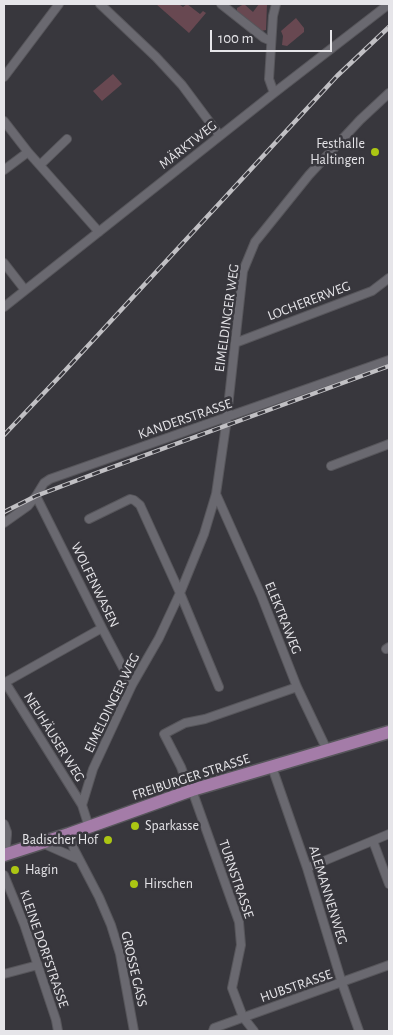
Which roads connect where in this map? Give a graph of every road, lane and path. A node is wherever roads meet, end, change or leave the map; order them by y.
1 (59, 4) edge
2 (100, 4) edge
3 (222, 4) edge
4 (276, 4) edge
5 (389, 4) edge
6 (272, 41) junction
7 (4, 77) edge
8 (274, 93) junction
9 (389, 93) edge
10 (4, 121) edge
11 (220, 136) junction
12 (67, 139) dead end
13 (28, 152) junction
14 (40, 165) junction
15 (4, 170) edge
16 (99, 232) junction
17 (4, 263) edge
18 (389, 278) edge
19 (25, 290) junction
20 (4, 307) edge
21 (235, 343) junction
22 (389, 360) edge
23 (227, 418) junction
24 (389, 444) edge
25 (331, 466) dead end
26 (216, 494) junction
27 (36, 496) junction
28 (89, 519) dead end
29 (4, 523) edge
30 (180, 593) junction
31 (102, 628) junction
32 (4, 682) edge
33 (132, 685) junction
34 (297, 687) junction
35 (219, 688) dead end
36 (389, 732) edge
37 (328, 750) junction
38 (272, 767) junction
39 (192, 790) junction
40 (82, 805) junction
41 (4, 824) edge
42 (89, 827) junction
43 (69, 834) junction
44 (389, 834) edge
45 (373, 840) junction
46 (42, 843) junction
47 (4, 855) edge
48 (78, 860) junction
49 (307, 868) junction
50 (5, 878) edge
51 (389, 884) edge
52 (38, 965) junction
53 (389, 965) edge
54 (4, 974) edge
55 (342, 983) junction
56 (243, 1017) junction
57 (58, 1031) edge
58 (134, 1031) edge
59 (213, 1031) edge
60 (254, 1031) edge
61 (359, 1031) edge

1 - 7 street
2 - 11 street
3 - 6 street
4 - 6 street
5 - 8 street, MÄRKTWEG
6 - 8 street
8 - 11 street, MÄRKTWEG
9 - 21 street, EIMELDINGER WEG
10 - 13 street
11 - 16 street, MÄRKTWEG
12 - 14 street
13 - 14 street
13 - 15 street
14 - 16 street
16 - 19 street, MÄRKTWEG
17 - 19 street
18 - 21 street, LOCHERERWEG
19 - 20 street, MÄRKTWEG
21 - 23 street, EIMELDINGER WEG
22 - 23 street, KANDERSTRASSE
23 - 26 street, EIMELDINGER WEG
23 - 27 street, KANDERSTRASSE
24 - 25 street
26 - 30 street, EIMELDINGER WEG
26 - 34 street, ELEKTRAWEG
27 - 29 street, KANDERSTRASSE
27 - 31 street, WOLFENWASEN
28 - 30 street
30 - 33 street, EIMELDINGER WEG
30 - 35 street
31 - 32 street
31 - 33 street, WOLFENWASEN
32 - 40 street, NEUHÄUSER WEG
33 - 40 street, EIMELDINGER WEG
34 - 37 street, ELEKTRAWEG
34 - 39 street
36 - 37 main road, FREIBURGER STRASSE
37 - 38 main road, FREIBURGER STRASSE
38 - 39 main road, FREIBURGER STRASSE
38 - 49 street, ALEMANNENWEG
39 - 42 main road, FREIBURGER STRASSE
39 - 56 street, TURNSTRASSE
40 - 42 street
41 - 47 street
42 - 43 main road, FREIBURGER STRASSE
43 - 46 main road, FREIBURGER STRASSE
43 - 48 street, GROSSE GASS
44 - 45 street
45 - 49 street
45 - 51 street
46 - 47 main road, FREIBURGER STRASSE
46 - 48 street
48 - 58 street, GROSSE GASS
49 - 55 street, ALEMANNENWEG
50 - 52 street, KLEINE DORFSTRASSE
52 - 54 street
52 - 57 street, KLEINE DORFSTRASSE
53 - 55 street, HUBSTRASSE
55 - 56 street, HUBSTRASSE
55 - 61 street, ALEMANNENWEG
56 - 59 street, HUBSTRASSE
56 - 60 street, TURNSTRASSE

